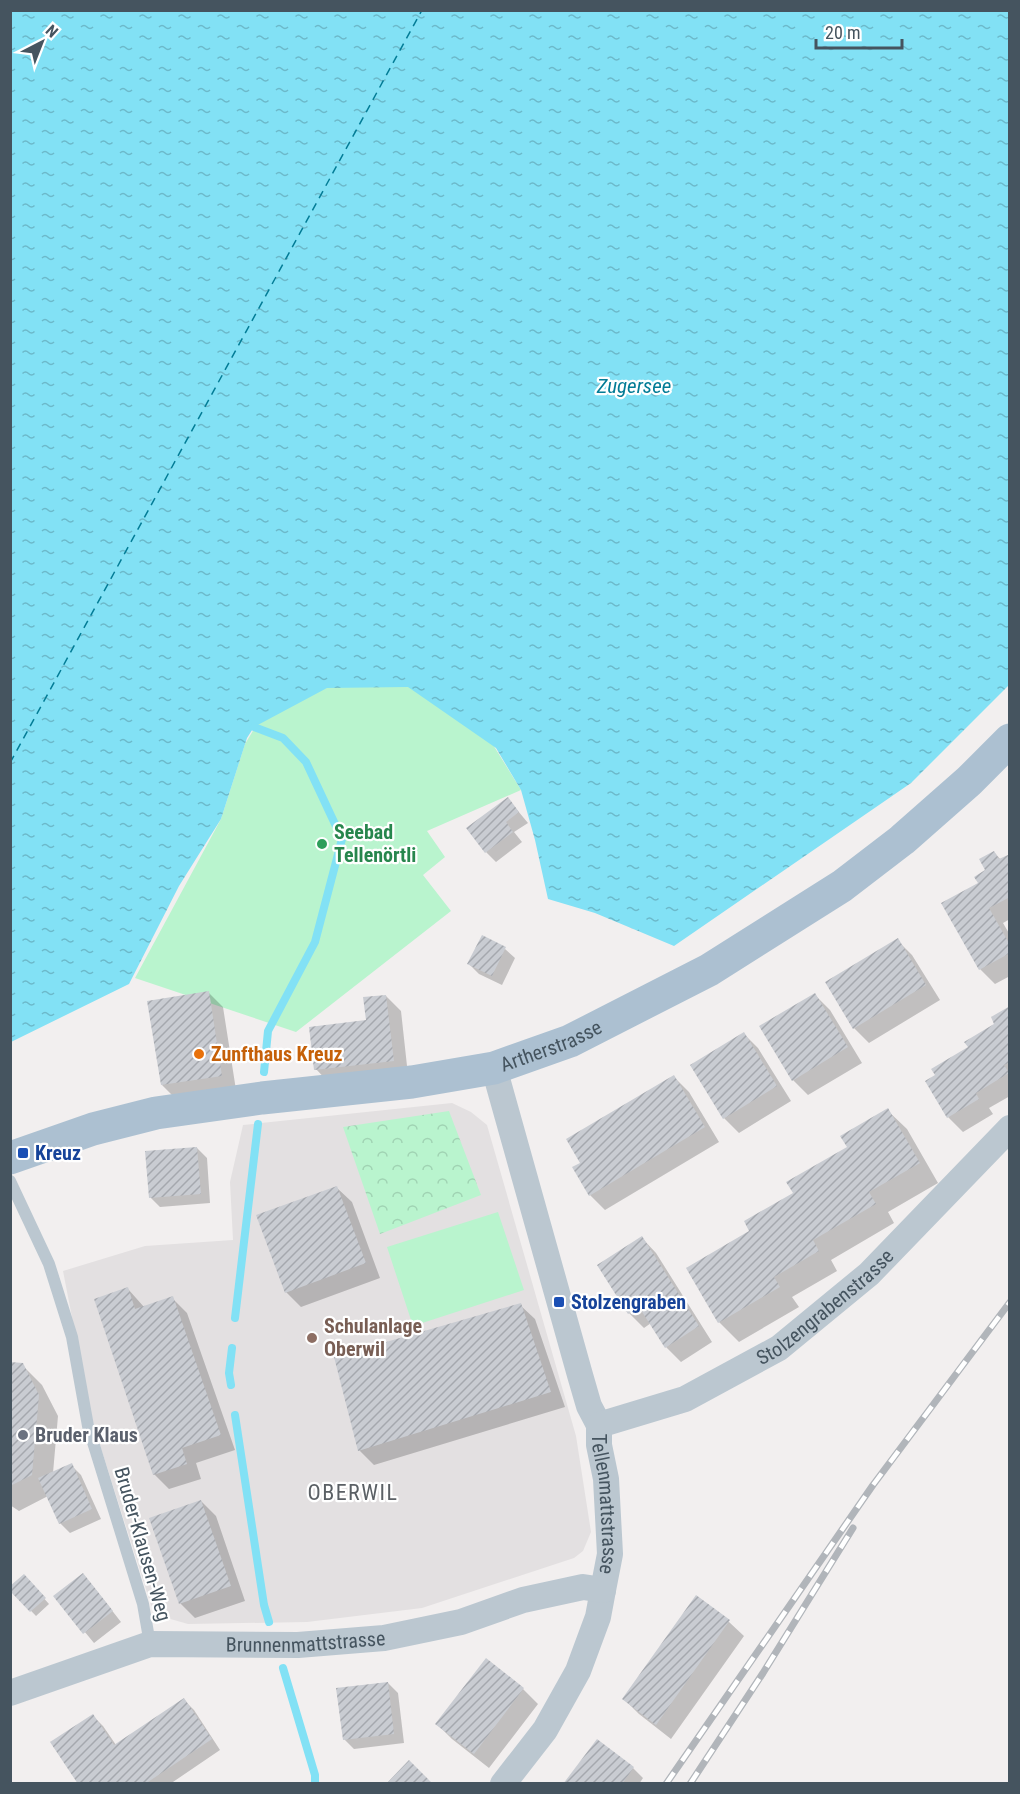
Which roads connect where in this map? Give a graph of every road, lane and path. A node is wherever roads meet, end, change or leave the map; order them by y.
1 (1010, 740) edge
2 (494, 1068) junction
3 (1010, 1128) edge
4 (10, 1158) edge
5 (10, 1181) edge
6 (599, 1425) junction
7 (603, 1590) junction
8 (150, 1644) junction
9 (10, 1693) edge
10 (503, 1784) edge

1 - 2 main road, Artherstrasse
2 - 4 main road, Artherstrasse
2 - 6 street, Tellenmattstrasse
3 - 6 street, Stolzengrabenstrasse
5 - 8 lane, Bruder-Klausen-Weg
6 - 7 street, Tellenmattstrasse
7 - 8 street, Brunnenmattstrasse
7 - 10 street, Tellenmattstrasse
8 - 9 street, Brunnenmattstrasse

